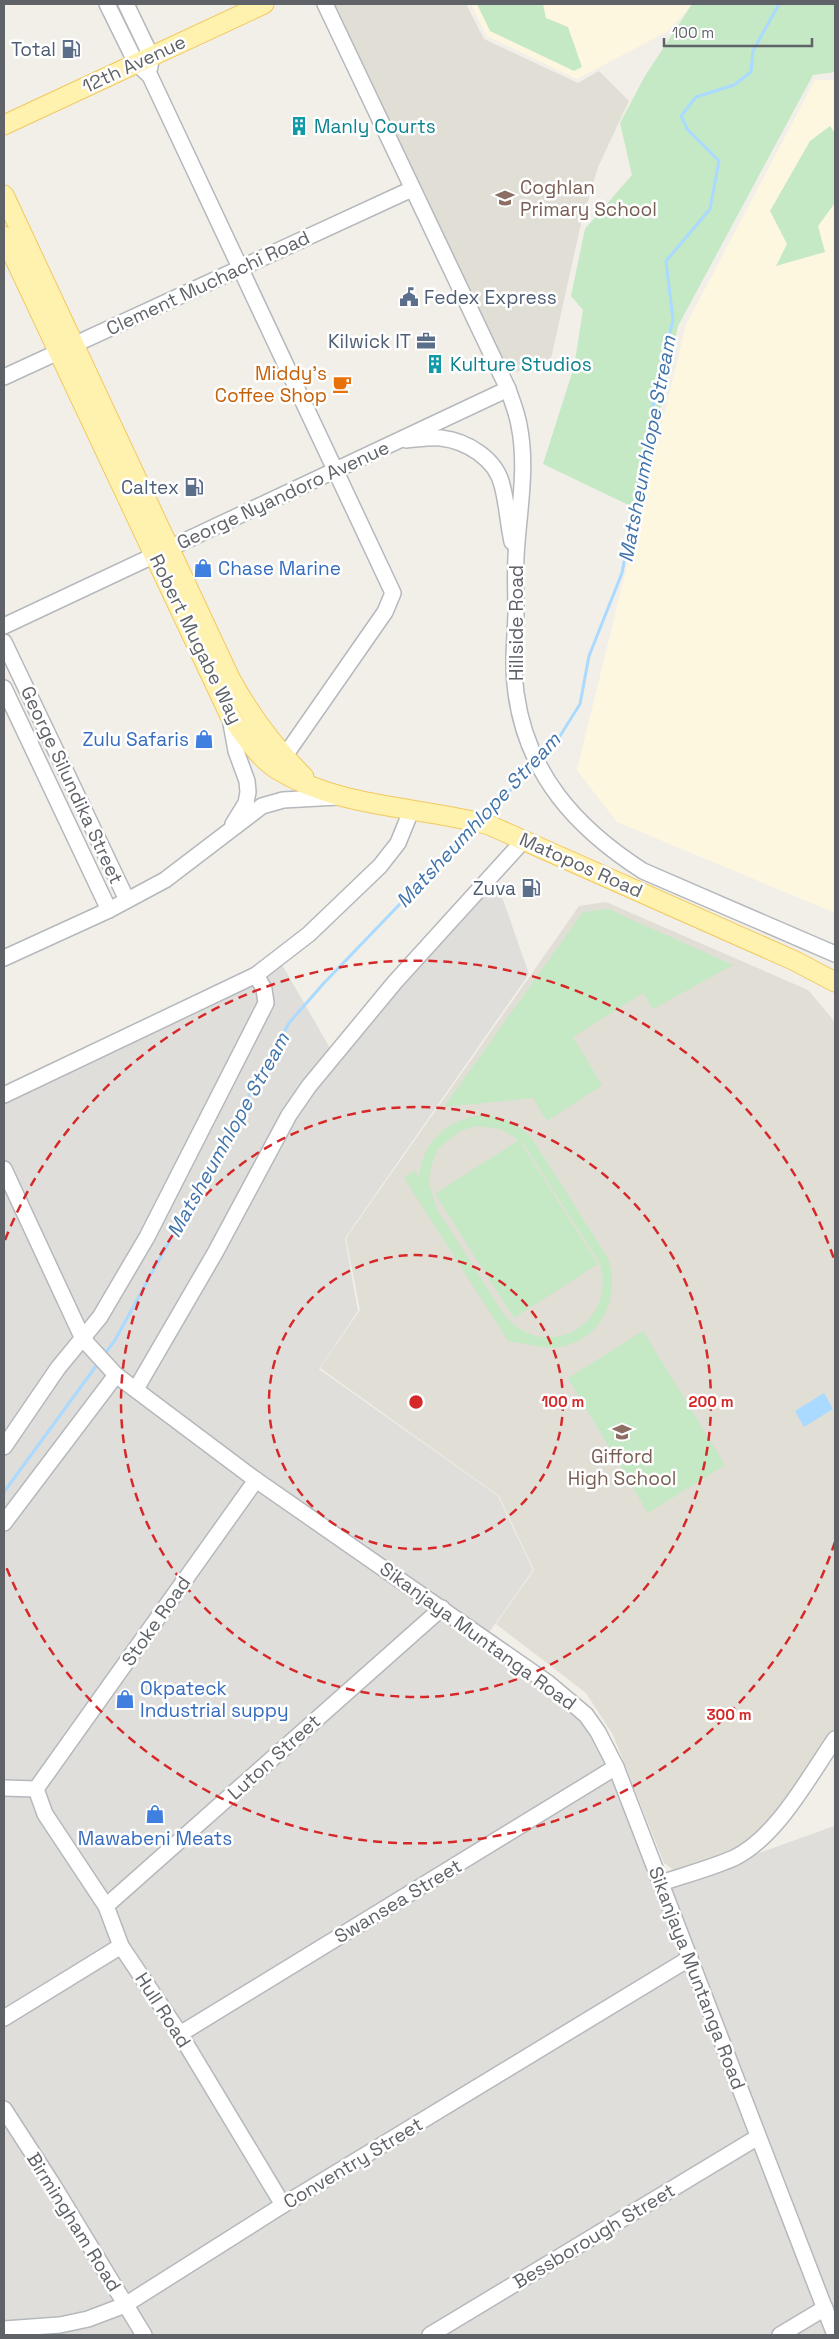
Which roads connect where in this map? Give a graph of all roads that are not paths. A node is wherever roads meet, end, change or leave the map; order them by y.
1 (107, 4) edge
2 (126, 4) edge
3 (264, 4) edge
4 (325, 4) edge
5 (146, 65) junction
6 (4, 125) edge
7 (412, 190) junction
8 (4, 195) edge
9 (4, 236) edge
10 (238, 268) junction
11 (66, 348) junction
12 (4, 377) edge
13 (508, 389) junction
14 (400, 440) junction
15 (335, 471) junction
16 (162, 552) junction
17 (516, 559) junction
18 (4, 626) edge
19 (4, 642) edge
20 (4, 688) edge
21 (230, 716) junction
22 (284, 758) junction
23 (314, 786) junction
24 (344, 797) junction
25 (411, 811) junction
26 (227, 834) junction
27 (524, 840) junction
28 (127, 900) junction
29 (109, 910) junction
30 (835, 954) edge
31 (4, 958) edge
32 (256, 975) junction
33 (835, 982) edge
34 (4, 1095) edge
35 (4, 1168) edge
36 (86, 1343) junction
37 (112, 1372) junction
38 (136, 1389) junction
39 (4, 1447) edge
40 (256, 1480) junction
41 (4, 1523) edge
42 (442, 1608) junction
43 (835, 1739) edge
44 (616, 1768) junction
45 (4, 1788) edge
46 (36, 1789) junction
47 (661, 1883) junction
48 (106, 1906) junction
49 (120, 1946) junction
50 (690, 1958) junction
51 (4, 2018) edge
52 (180, 2034) junction
53 (4, 2109) edge
54 (758, 2137) junction
55 (283, 2205) junction
56 (125, 2304) junction
57 (824, 2308) junction
58 (4, 2329) edge
59 (144, 2335) edge
60 (430, 2335) edge
61 (780, 2335) edge
62 (835, 2335) edge

1 - 5 street
2 - 5 street
3 - 5 main road, 12th Avenue
4 - 7 street, Hillside Road
5 - 6 main road, 12th Avenue
5 - 10 street
7 - 10 street, Clement Muchachi Road
7 - 13 street, Hillside Road
8 - 11 main road, Robert Mugabe Way
9 - 11 main road, Robert Mugabe Way
10 - 11 street, Clement Muchachi Road
10 - 15 street
11 - 12 street, Clement Muchachi Road
11 - 16 main road, Robert Mugabe Way
13 - 14 street, George Nyandoro Avenue
13 - 17 street, Hillside Road
14 - 15 street, George Nyandoro Avenue
14 - 17 street
15 - 16 street, George Nyandoro Avenue
15 - 22 street
16 - 18 street, George Nyandoro Avenue
16 - 21 main road, Robert Mugabe Way
16 - 22 main road, Robert Mugabe Way
17 - 30 street, Hillside Road
19 - 28 street, George Silundika Street
20 - 29 street, George Silundika Street
21 - 23 main road, Robert Mugabe Way
21 - 26 street
22 - 23 main road, Robert Mugabe Way
23 - 24 main road, Matopos Road
24 - 25 main road, Matopos Road
24 - 26 street
25 - 27 main road, Matopos Road
25 - 32 street
26 - 28 street
27 - 33 main road, Matopos Road
27 - 38 street
28 - 29 street
29 - 31 street
32 - 34 street
32 - 36 street
35 - 36 street, Sikanjaya Muntanga Road
36 - 37 street, Sikanjaya Muntanga Road
36 - 39 street
37 - 38 street, Sikanjaya Muntanga Road
37 - 41 street
38 - 40 street, Sikanjaya Muntanga Road
40 - 42 street, Sikanjaya Muntanga Road
40 - 46 street, Stoke Road
42 - 44 street, Sikanjaya Muntanga Road
42 - 48 street, Luton Street
43 - 47 street
44 - 47 street, Sikanjaya Muntanga Road
44 - 52 street, Swansea Street
45 - 46 street
46 - 48 street, Hull Road
47 - 50 street, Sikanjaya Muntanga Road
48 - 49 street, Hull Road
49 - 51 street
49 - 52 street, Hull Road
50 - 54 street, Sikanjaya Muntanga Road
50 - 55 street, Conventry Street
52 - 55 street, Hull Road
53 - 56 street, Birmingham Road
54 - 57 street, Sikanjaya Muntanga Road
54 - 60 street, Bessborough Street
55 - 56 street, Conventry Street
56 - 58 street, Conventry Street
56 - 59 street, Birmingham Road
57 - 61 street
57 - 62 street, Sikanjaya Muntanga Road

